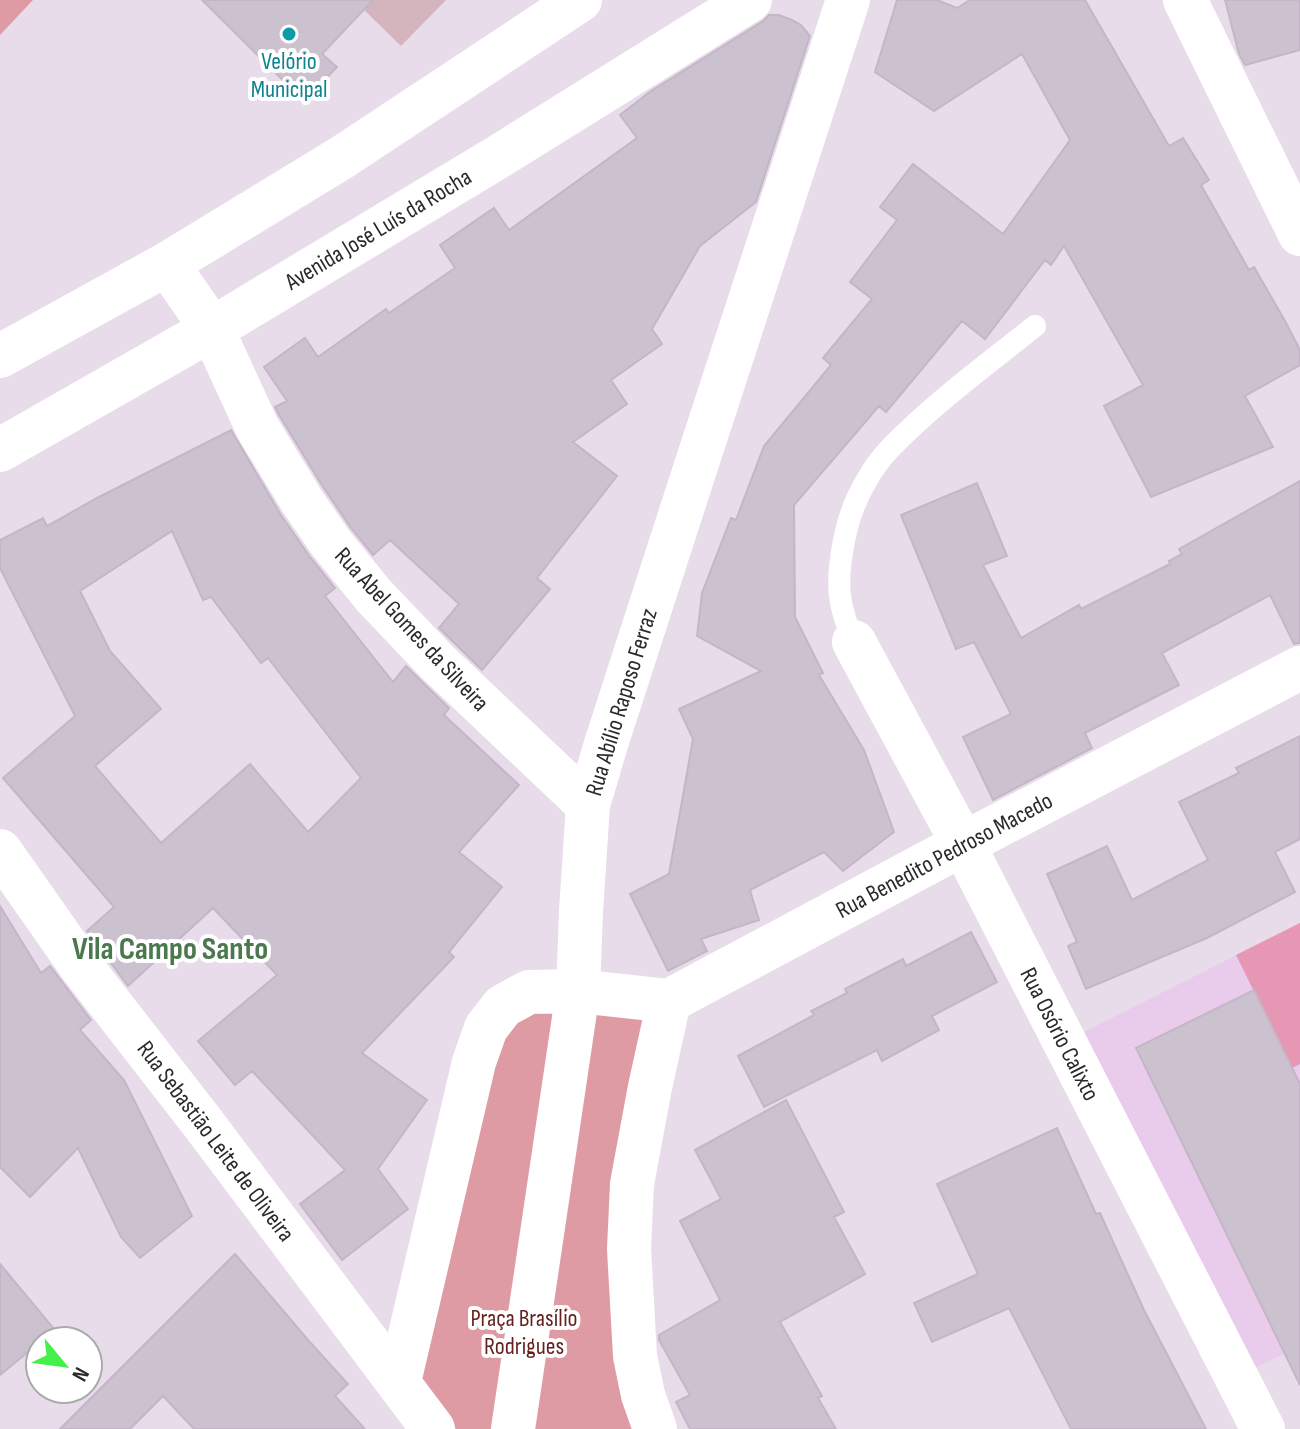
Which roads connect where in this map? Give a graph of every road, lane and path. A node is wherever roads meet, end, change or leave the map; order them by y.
1 (580, 0) edge
2 (750, 0) edge
3 (848, 0) edge
4 (1185, 0) edge
5 (1300, 234) edge
6 (167, 264) junction
7 (1035, 326) dead end
8 (212, 329) junction
9 (0, 356) edge
10 (0, 450) edge
11 (854, 642) joint
12 (1300, 668) edge
13 (588, 805) junction
14 (963, 844) junction
15 (0, 851) edge
16 (578, 991) junction
17 (669, 1001) junction
18 (399, 1382) junction
19 (433, 1429) edge
20 (513, 1429) edge
21 (655, 1429) edge
22 (1263, 1429) edge

1 - 6 street
2 - 8 street, Avenida José Luís da Rocha
3 - 13 street, Rua Abílio Raposo Ferraz
4 - 5 street
6 - 8 street, Rua Abel Gomes da Silveira
6 - 9 street
7 - 11 lane
8 - 10 street, Avenida José Luís da Rocha
8 - 13 street, Rua Abel Gomes da Silveira
11 - 14 street, Rua Osório Calixto
12 - 14 street, Rua Benedito Pedroso Macedo
13 - 16 street, Rua Abílio Raposo Ferraz
14 - 17 street, Rua Benedito Pedroso Macedo
14 - 22 street, Rua Osório Calixto
15 - 18 street, Rua Sebastião Leite de Oliveira
16 - 17 street
16 - 18 street
16 - 20 street, Rua Abílio Raposo Ferraz
17 - 21 street
18 - 19 street, Rua Sebastião Leite de Oliveira

